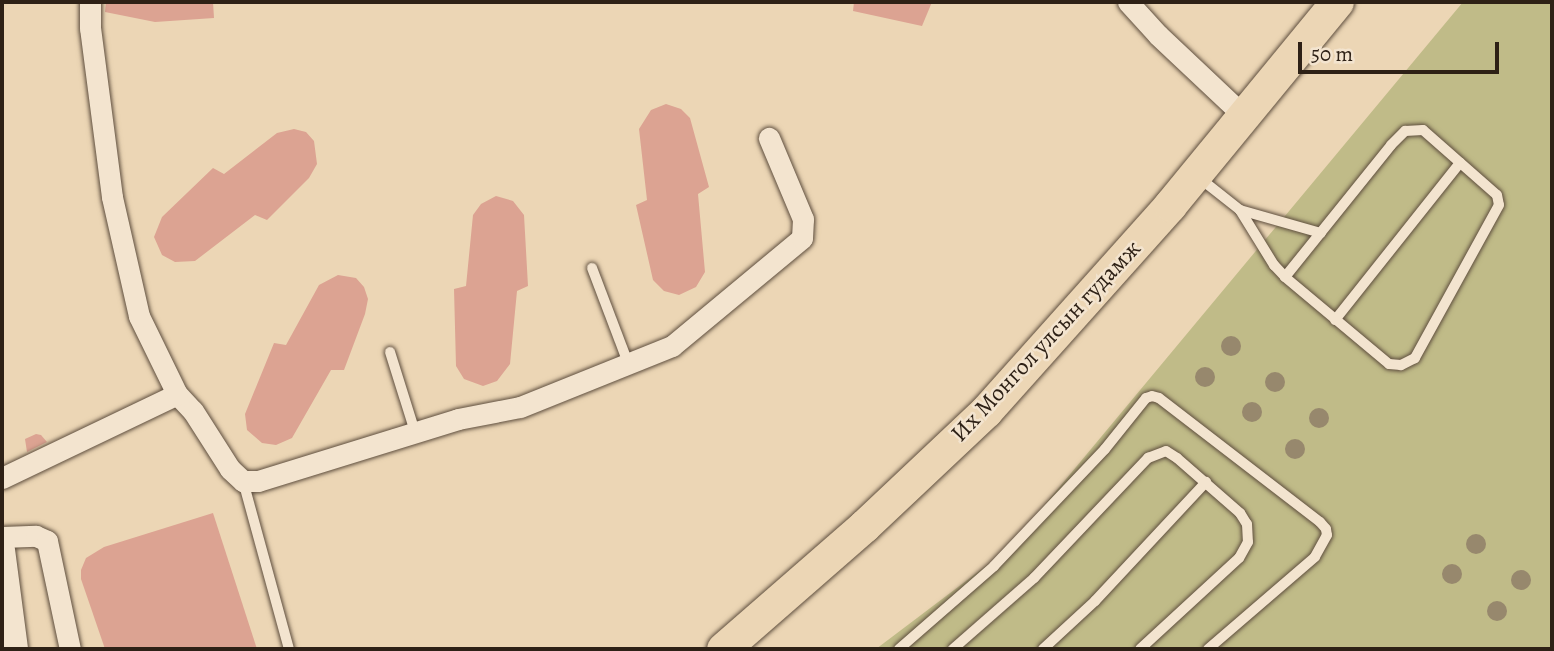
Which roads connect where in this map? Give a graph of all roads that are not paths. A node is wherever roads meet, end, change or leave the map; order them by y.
1 (90, 2) edge
2 (1128, 2) edge
3 (1337, 2) edge
4 (1244, 116) junction
5 (769, 138) dead end
6 (1460, 163) junction
7 (1195, 174) junction
8 (1240, 211) junction
9 (1321, 233) junction
10 (593, 268) dead end
11 (1284, 277) junction
12 (1335, 320) junction
13 (390, 352) dead end
14 (628, 363) junction
15 (177, 394) junction
16 (415, 432) junction
17 (2, 478) edge
18 (243, 481) junction
19 (1206, 482) junction
20 (2, 537) edge
21 (2, 551) edge
22 (15, 649) edge
23 (70, 649) edge
24 (289, 649) edge
25 (723, 649) edge
26 (900, 649) edge
27 (953, 649) edge
28 (1043, 649) edge
29 (1140, 649) edge
30 (1208, 649) edge

1 - 15 street
2 - 4 street
3 - 4 main road, Их Монгол улсын гудамж
4 - 7 main road, Их Монгол улсын гудамж
5 - 14 street
6 - 9 lane
6 - 12 lane
6 - 12 lane
7 - 8 lane
7 - 25 main road, Их Монгол улсын гудамж
8 - 9 lane
8 - 11 lane
9 - 11 lane
10 - 14 lane
11 - 12 lane
13 - 16 lane
14 - 16 street
15 - 17 street
15 - 18 street
16 - 18 street
18 - 24 lane
19 - 27 lane
19 - 28 lane
19 - 29 lane
20 - 23 street
21 - 22 street
26 - 30 lane

